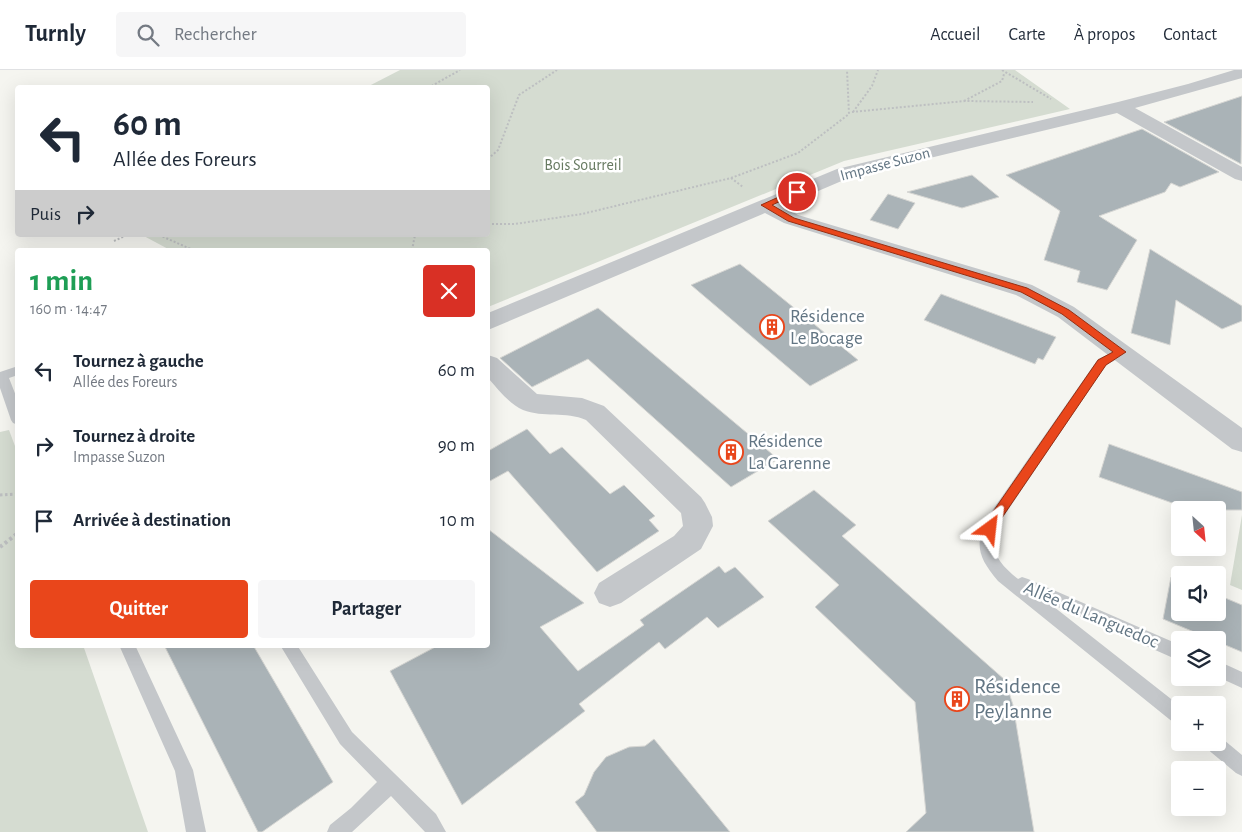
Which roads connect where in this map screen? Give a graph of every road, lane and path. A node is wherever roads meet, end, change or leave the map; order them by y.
1 (460, 70) edge
2 (557, 70) edge
3 (847, 70) edge
4 (878, 70) edge
5 (1002, 70) edge
6 (1242, 73) edge
7 (1004, 74) dead end
8 (433, 85) edge
9 (963, 102) junction
10 (1059, 104) junction
11 (1119, 108) junction
12 (1079, 117) junction
13 (490, 157) edge
14 (1242, 175) edge
15 (765, 205) junction
16 (490, 224) edge
17 (123, 237) edge
18 (164, 237) edge
19 (114, 241) dead end
20 (188, 248) edge
21 (490, 321) edge
22 (1121, 352) junction
23 (490, 366) edge
24 (15, 371) edge
25 (15, 412) edge
26 (1242, 442) edge
27 (15, 494) edge
28 (0, 496) edge
29 (15, 535) edge
30 (0, 547) edge
31 (1003, 576) junction
32 (610, 593) dead end
33 (128, 648) edge
34 (290, 648) edge
35 (1171, 649) edge
36 (1226, 673) edge
37 (1242, 680) edge
38 (1171, 710) edge
39 (1223, 751) edge
40 (1242, 766) edge
41 (390, 783) junction
42 (196, 832) edge
43 (337, 832) edge
44 (436, 832) edge

1 - 8 path
2 - 13 path
3 - 16 path
4 - 9 path
5 - 10 path
6 - 11 street, Impasse Suzon
7 - 9 path
9 - 10 path
10 - 12 path
11 - 12 street, Impasse Suzon
11 - 14 street
12 - 15 street, Impasse Suzon
15 - 21 street, Impasse Suzon
15 - 22 street
17 - 19 path
18 - 20 path
22 - 26 street
22 - 31 lane, Allée du Languedoc
23 - 32 street
24 - 25 lane
27 - 28 path
29 - 30 path
31 - 35 lane, Allée du Languedoc
31 - 38 lane, Allée du Languedoc
33 - 42 lane
34 - 41 lane
36 - 37 lane
39 - 40 lane
41 - 43 lane
41 - 44 lane

